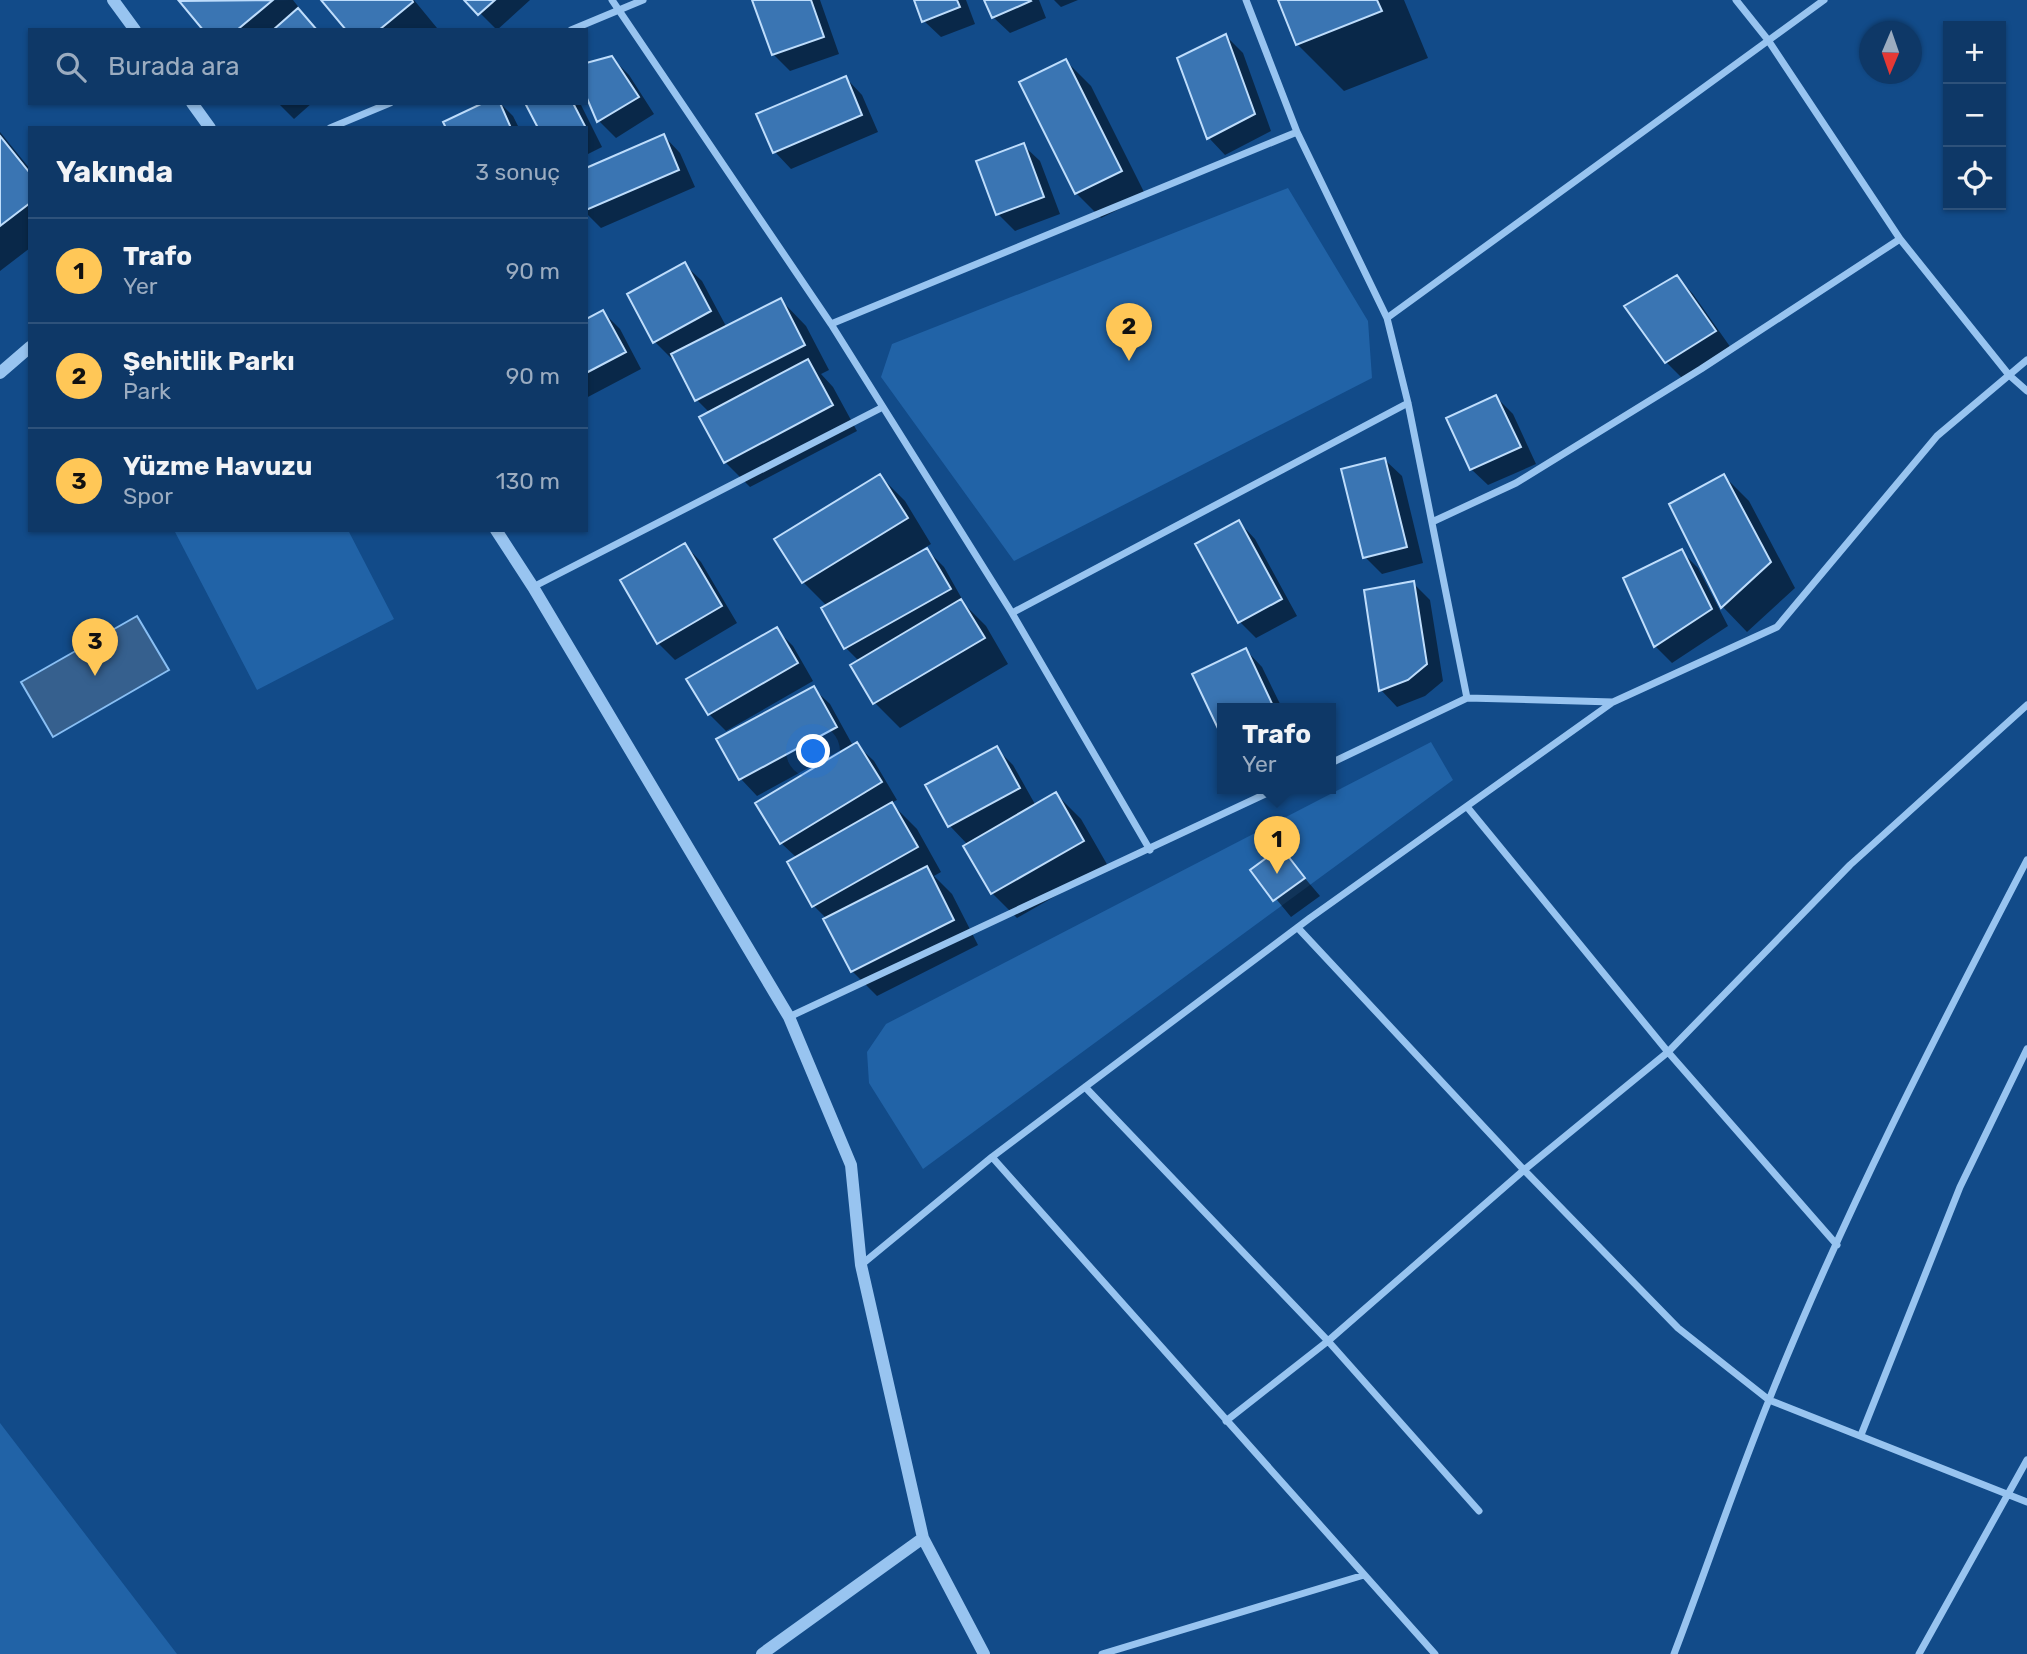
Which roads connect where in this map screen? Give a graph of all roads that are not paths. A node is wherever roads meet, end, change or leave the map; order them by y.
1 (113, 0) edge
2 (612, 0) edge
3 (643, 0) edge
4 (1246, 0) edge
5 (1737, 0) edge
6 (1824, 0) edge
7 (620, 10) junction
8 (134, 28) edge
9 (576, 28) edge
10 (1768, 40) junction
11 (193, 105) edge
12 (385, 105) edge
13 (208, 126) edge
14 (335, 126) edge
15 (1297, 132) junction
16 (1900, 239) junction
17 (1387, 318) junction
18 (831, 324) junction
19 (28, 349) edge
20 (2027, 360) edge
21 (0, 373) edge
22 (2009, 375) junction
23 (2027, 391) edge
24 (1408, 403) junction
25 (881, 408) junction
26 (1432, 522) junction
27 (496, 532) edge
28 (533, 587) junction
29 (1012, 612) junction
30 (1467, 698) junction
31 (1613, 702) junction
32 (2027, 705) edge
33 (1336, 761) edge
34 (1266, 794) edge
35 (1468, 808) junction
36 (1150, 849) junction
37 (2027, 860) edge
38 (1298, 928) junction
39 (789, 1017) junction
40 (2027, 1049) edge
41 (1668, 1052) junction
42 (1085, 1087) junction
43 (992, 1157) junction
44 (1524, 1170) junction
45 (1837, 1245) junction
46 (861, 1265) junction
47 (1328, 1340) junction
48 (1769, 1400) junction
49 (1226, 1421) junction
50 (1861, 1435) junction
51 (2027, 1460) edge
52 (2009, 1494) junction
53 (2027, 1502) edge
54 (1479, 1511) dead end
55 (923, 1538) junction
56 (1364, 1575) junction
57 (762, 1654) edge
58 (984, 1654) edge
59 (1102, 1654) edge
60 (1435, 1654) edge
61 (1674, 1654) edge
62 (1919, 1654) edge

1 - 8 street
2 - 7 street
3 - 7 street
4 - 15 street
5 - 10 street
6 - 10 street
7 - 9 street
7 - 18 street
10 - 16 street
10 - 17 street
11 - 13 street
12 - 14 street
15 - 17 street
15 - 18 street
16 - 22 street
16 - 26 street
17 - 24 street
18 - 25 street
19 - 21 street
20 - 22 street
22 - 23 street
22 - 31 street
24 - 26 street
24 - 29 street
25 - 28 street
25 - 29 street
26 - 30 street
27 - 28 street
28 - 39 street
29 - 36 street
30 - 31 street
30 - 33 street
31 - 35 street
32 - 41 street
34 - 36 street
35 - 38 street
35 - 41 street
36 - 39 street
37 - 45 street
38 - 42 street
38 - 44 street
39 - 46 street
40 - 50 street
41 - 44 street
41 - 45 street
42 - 43 street
42 - 47 street
43 - 46 street
43 - 49 street
44 - 47 street
44 - 48 street
45 - 48 street
46 - 55 street
47 - 49 street
47 - 54 street
48 - 50 street
48 - 61 street
49 - 56 street
50 - 52 street
51 - 52 street
52 - 53 street
52 - 62 street
55 - 57 street
55 - 58 street
56 - 59 street
56 - 60 street

